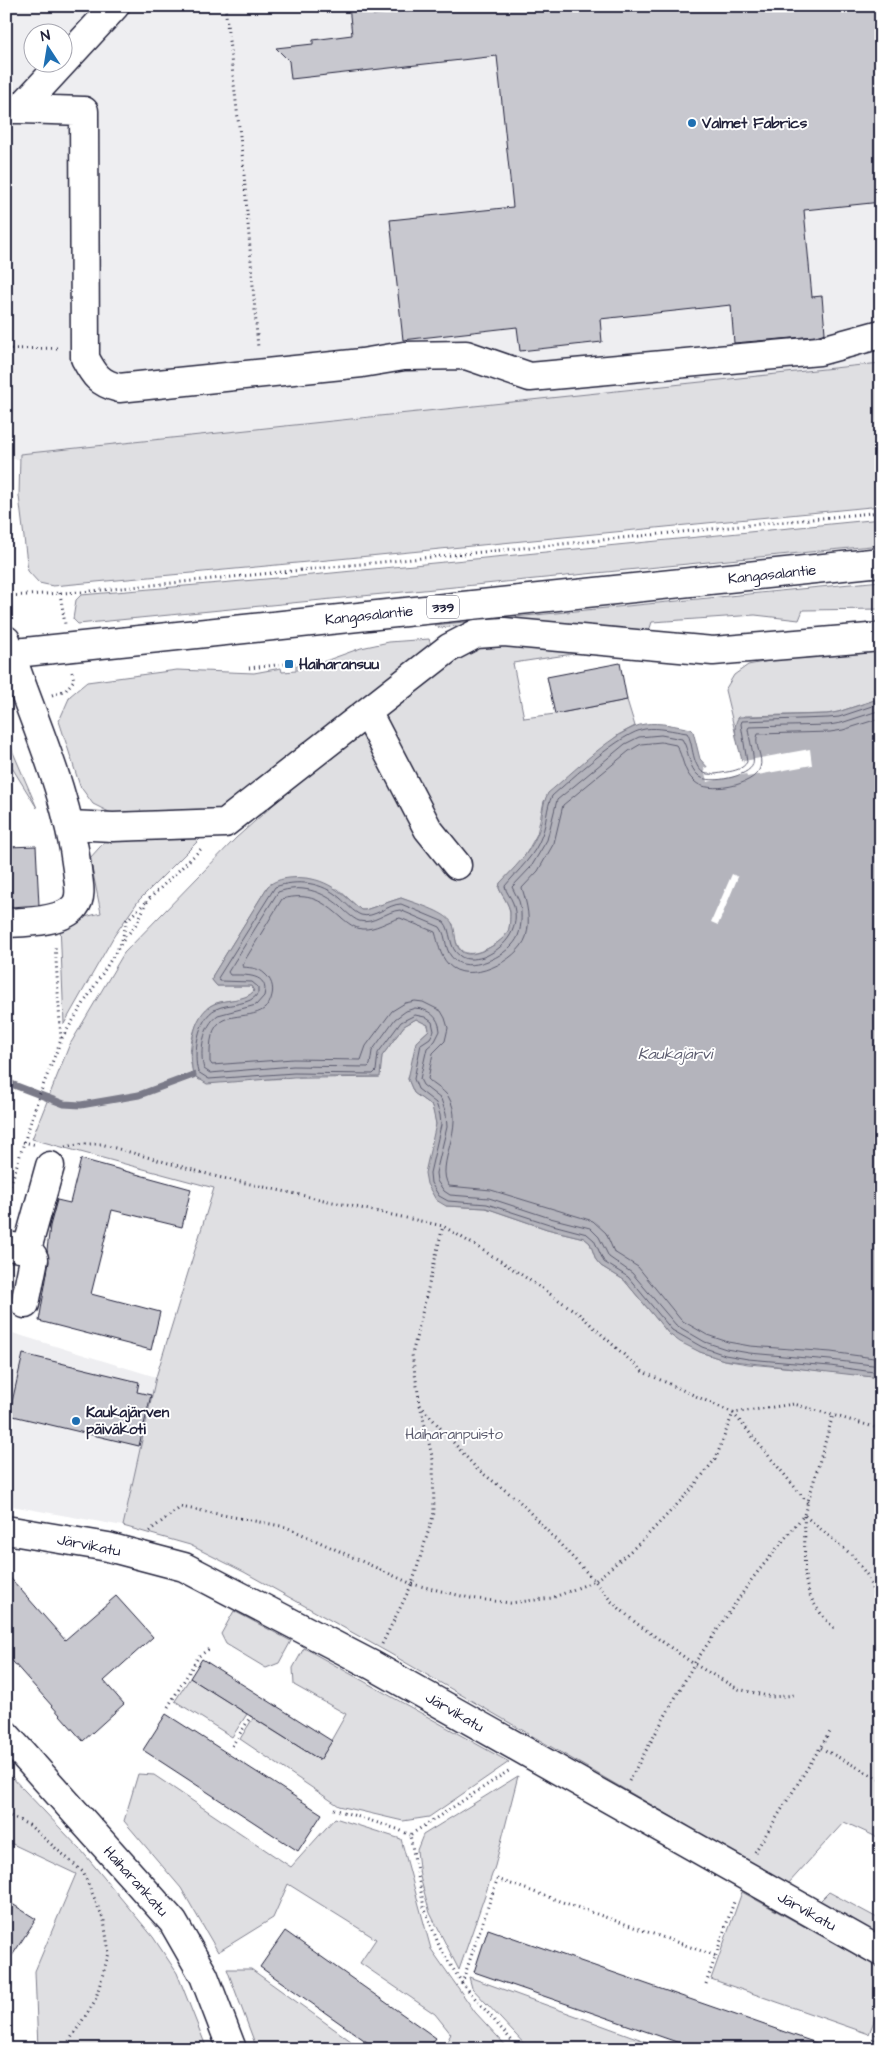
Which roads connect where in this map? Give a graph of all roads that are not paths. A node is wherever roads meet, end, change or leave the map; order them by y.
1 (115, 6) edge
2 (13, 109) edge
3 (881, 334) edge
4 (881, 562) edge
5 (881, 637) edge
6 (8, 649) edge
7 (367, 712) junction
8 (70, 825) junction
9 (457, 865) dead end
10 (6, 923) edge
11 (51, 1153) road end
12 (17, 1248) edge
13 (25, 1304) dead end
14 (6, 1530) edge
15 (6, 1735) edge
16 (881, 1952) edge
17 (232, 2049) edge

1 - 2 street
2 - 3 street
4 - 6 street, Kangasalantie / 339
5 - 7 street
6 - 8 street
7 - 8 street
7 - 9 street
8 - 10 street
11 - 12 street
12 - 13 street
14 - 16 street, Järvikatu
15 - 17 street, Haiharankatu

